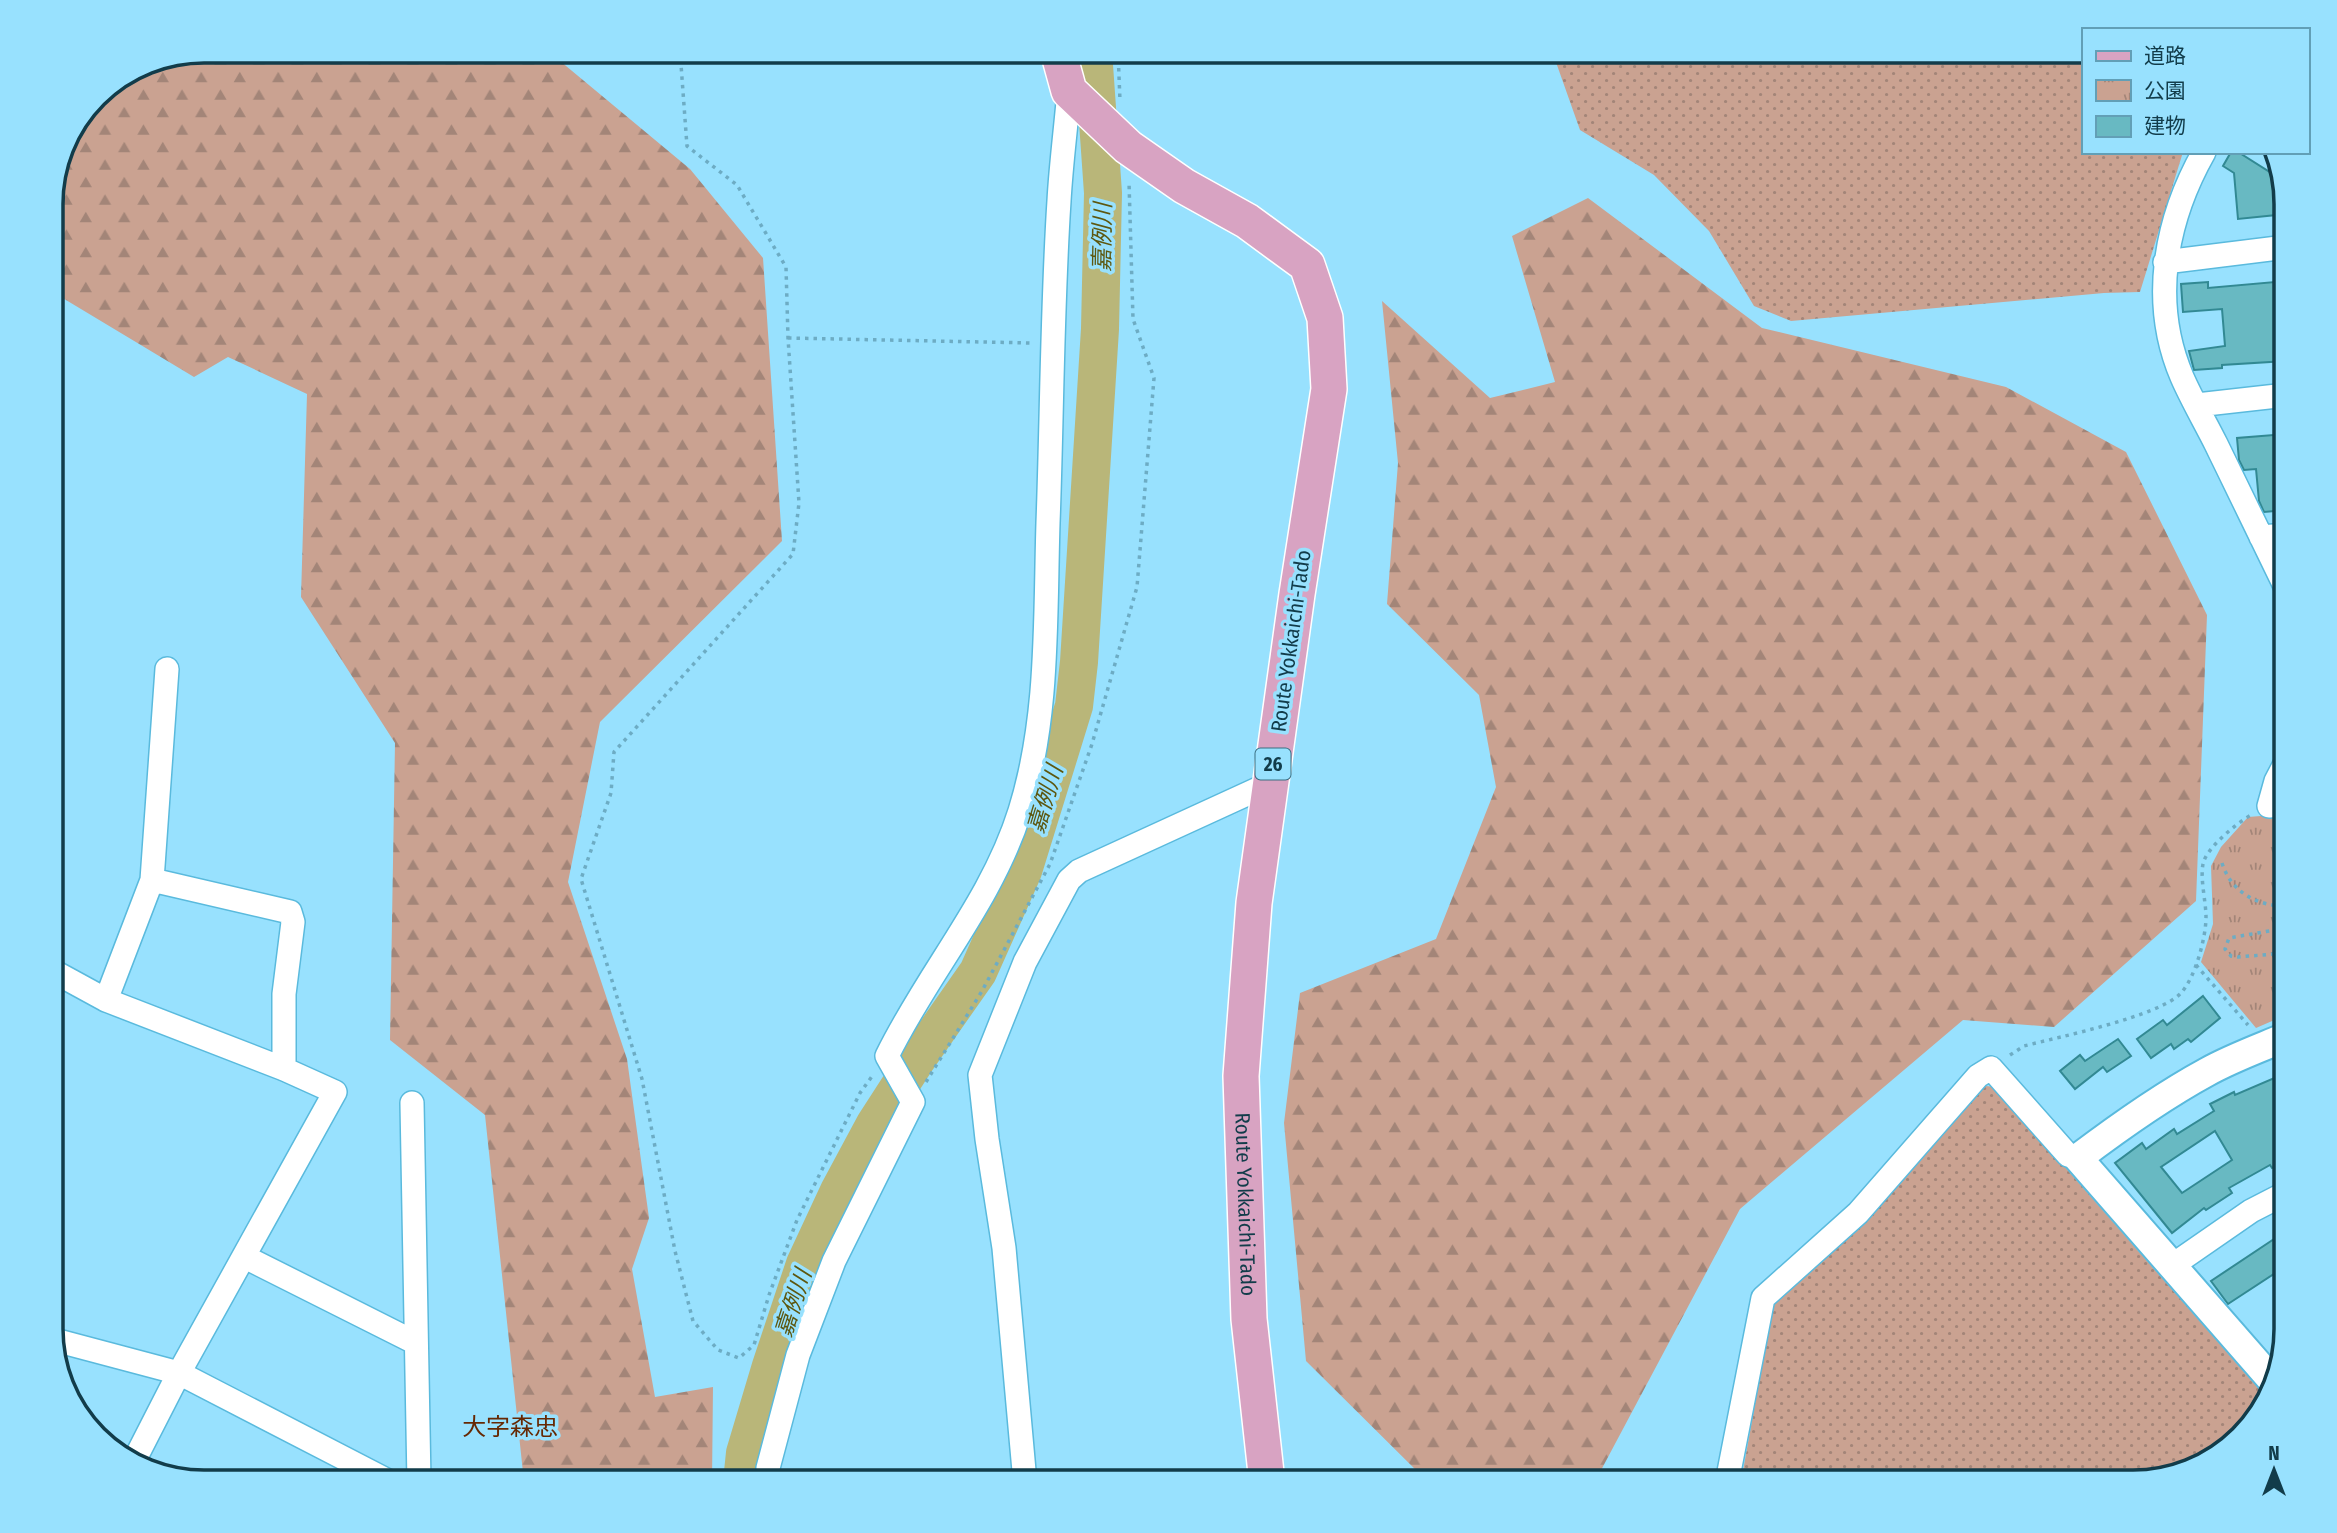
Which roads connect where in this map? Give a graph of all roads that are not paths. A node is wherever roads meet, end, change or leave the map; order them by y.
1 (1061, 63) edge
2 (1069, 91) junction
3 (2203, 154) edge
4 (2274, 248) edge
5 (2165, 262) junction
6 (2274, 395) edge
7 (2196, 405) junction
8 (2274, 536) edge
9 (2261, 537) junction
10 (2274, 564) edge
11 (167, 669) dead end
12 (1270, 783) junction
13 (152, 880) junction
14 (63, 977) edge
15 (106, 1000) junction
16 (2274, 1042) edge
17 (284, 1069) junction
18 (412, 1103) dead end
19 (2078, 1158) junction
20 (2274, 1200) edge
21 (245, 1257) junction
22 (2173, 1265) junction
23 (64, 1342) edge
24 (416, 1343) junction
25 (2268, 1371) edge
26 (179, 1373) junction
27 (138, 1453) edge
28 (367, 1470) edge
29 (419, 1470) edge
30 (768, 1470) edge
31 (1024, 1470) edge
32 (1266, 1470) edge
33 (1729, 1470) edge

1 - 2 main road
2 - 12 main road, Route Yokkaichi-Tado / 26
2 - 30 street
3 - 5 street
4 - 5 street
5 - 7 street
6 - 7 street
7 - 9 street
8 - 9 street
9 - 10 street
11 - 13 street
12 - 31 street
12 - 32 main road, Route Yokkaichi-Tado / 26
13 - 15 street
13 - 17 street
14 - 15 street
15 - 17 street
16 - 19 street
17 - 21 street
18 - 24 street
19 - 22 street
19 - 33 street
20 - 22 street
21 - 24 street
21 - 26 street
22 - 25 street
23 - 26 street
24 - 29 street
26 - 27 street
26 - 28 street

